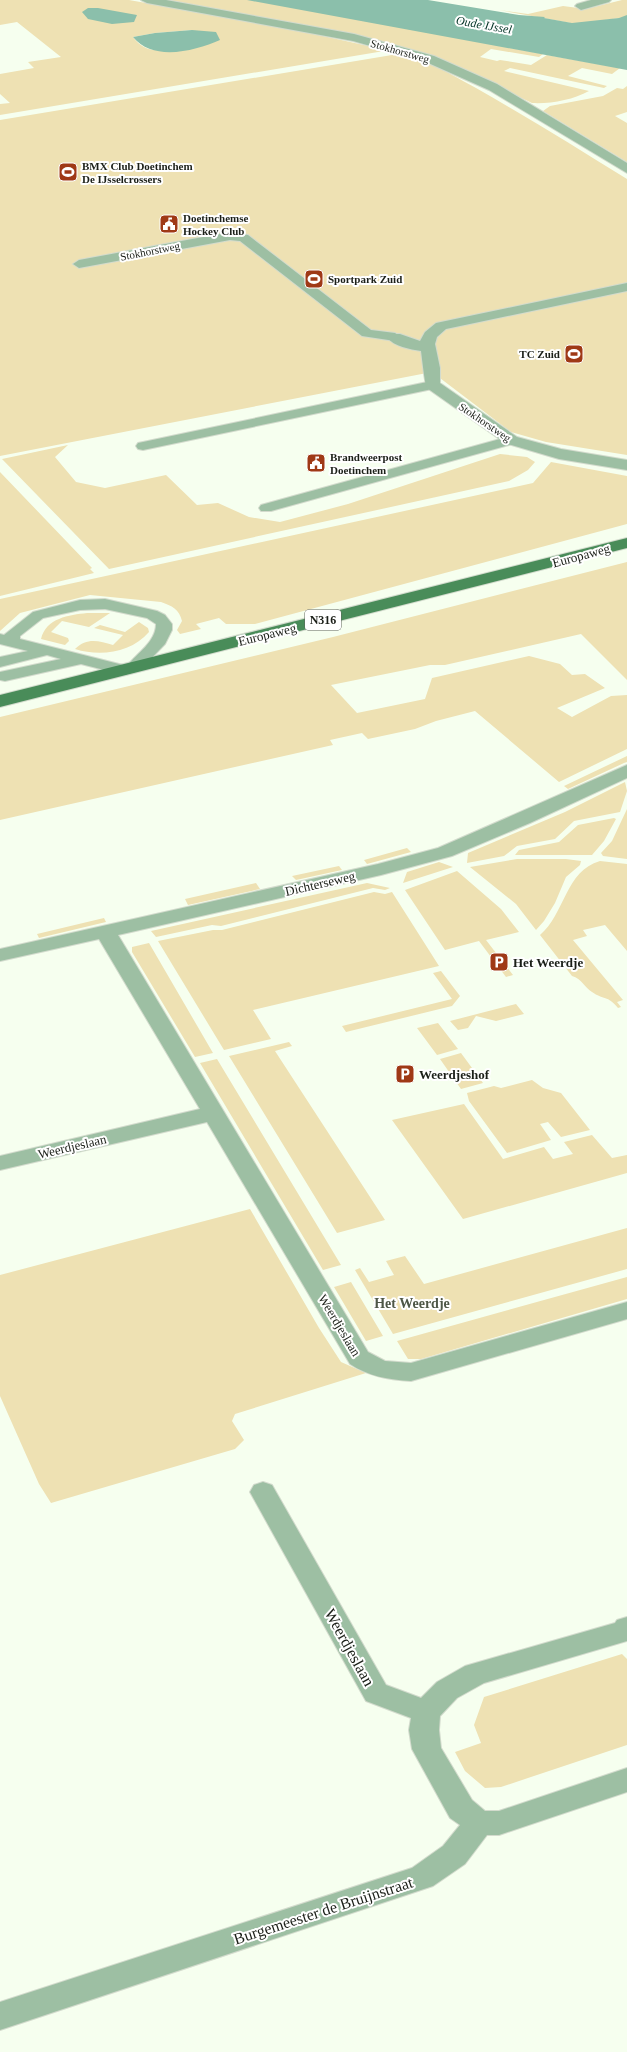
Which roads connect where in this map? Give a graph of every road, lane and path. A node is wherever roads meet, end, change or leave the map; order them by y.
1 (147, 0) edge
2 (605, 0) edge
3 (581, 6) dead end
4 (627, 169) edge
5 (79, 264) dead end
6 (627, 287) edge
7 (395, 337) joint
8 (426, 347) junction
9 (432, 385) junction
10 (511, 440) junction
11 (143, 446) dead end
12 (627, 465) edge
13 (266, 508) dead end
14 (627, 543) edge
15 (9, 643) edge
16 (49, 651) junction
17 (81, 659) junction
18 (2, 669) edge
19 (129, 669) junction
20 (0, 701) edge
21 (627, 771) edge
22 (106, 931) junction
23 (0, 955) edge
24 (214, 1113) junction
25 (0, 1162) edge
26 (627, 1310) edge
27 (263, 1492) dead end
28 (627, 1628) edge
29 (426, 1712) junction
30 (627, 1780) edge
31 (478, 1823) junction
32 (0, 2016) edge

1 - 4 street, Stokhorstweg
2 - 3 street
5 - 7 lane, Stokhorstweg
6 - 8 street
7 - 8 street, Stokhorstweg
8 - 9 street
9 - 10 street, Stokhorstweg
9 - 11 lane
10 - 12 street, Stokhorstweg
10 - 13 lane
14 - 19 main road, Europaweg / N316
15 - 16 lane
15 - 19 lane
16 - 17 lane
16 - 18 lane
17 - 18 lane
17 - 19 lane
19 - 20 main road, Europaweg / N316
21 - 22 street, Dichterseweg
22 - 23 street, Dichterseweg
22 - 24 street, Weerdjeslaan
24 - 25 street, Weerdjeslaan
24 - 26 street, Weerdjeslaan
27 - 29 street, Weerdjeslaan
28 - 29 street
29 - 31 street
30 - 31 street
31 - 32 street, Burgemeester de Bruijnstraat

